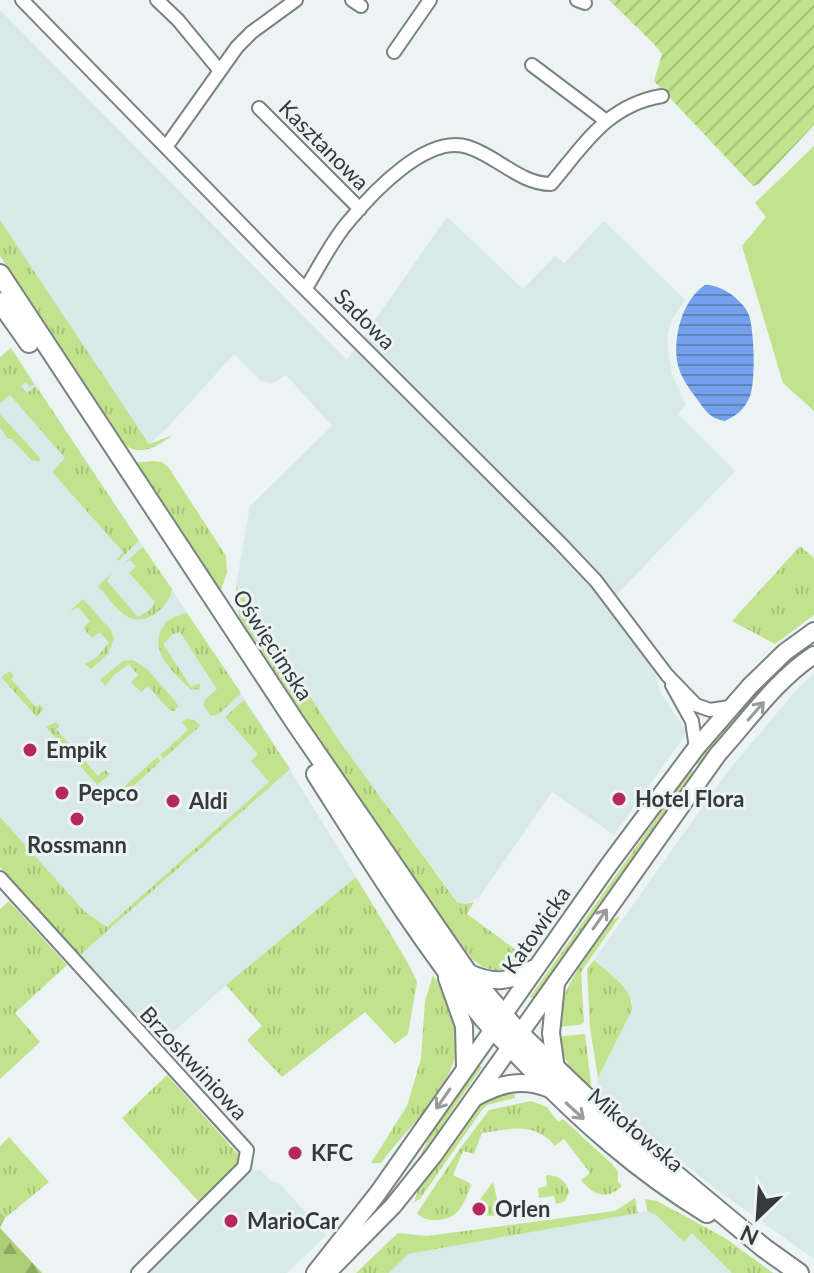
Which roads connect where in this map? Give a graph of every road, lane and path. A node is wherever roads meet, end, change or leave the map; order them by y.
1 (22, 0) edge
2 (157, 0) edge
3 (296, 0) edge
4 (430, 0) edge
5 (394, 52) dead end
6 (532, 65) dead end
7 (220, 71) junction
8 (662, 96) dead end
9 (259, 108) dead end
10 (605, 120) junction
11 (166, 147) junction
12 (360, 209) junction
13 (0, 274) edge
14 (306, 288) junction
15 (0, 302) edge
16 (814, 631) edge
17 (814, 655) edge
18 (667, 675) junction
19 (730, 707) junction
20 (696, 748) junction
21 (0, 878) edge
22 (442, 965) junction
23 (538, 966) junction
24 (467, 972) junction
25 (556, 983) junction
26 (498, 1022) junction
27 (514, 1040) junction
28 (465, 1067) junction
29 (556, 1069) junction
30 (550, 1089) junction
31 (471, 1100) junction
32 (764, 1248) junction
33 (138, 1273) edge
34 (315, 1273) edge
35 (327, 1273) edge
36 (799, 1273) edge

1 - 11 street, Sadowa
2 - 7 street
3 - 7 street
4 - 5 street
6 - 10 street
7 - 11 street
8 - 10 street, Kasztanowa
9 - 12 street, Kasztanowa
10 - 12 street, Kasztanowa
11 - 14 street, Sadowa
12 - 14 street, Kasztanowa
13 - 24 main road, Oświęcimska
14 - 18 street, Sadowa
15 - 22 main road, Oświęcimska
16 - 19 main road, Katowicka
25 -> 17 main road, Katowicka
18 - 19 street, Sadowa
18 - 20 street, Sadowa
19 - 20 main road, Katowicka
20 - 23 main road, Katowicka
21 - 33 street, Brzoskwiniowa
22 - 26 main road, Oświęcimska
22 - 28 main road
23 - 24 main road
23 - 26 main road, Katowicka
24 - 26 main road, Oświęcimska
25 - 27 main road, Katowicka
25 - 29 main road
26 - 27 main road, Mikołowska
26 - 28 main road, Katowicka
27 - 29 main road, Mikołowska
27 - 30 main road, Mikołowska
27 - 31 main road, Katowicka
28 -> 34 main road, Katowicka
29 - 32 main road, Mikołowska
30 - 31 main road
30 -> 32 main road, Mikołowska
31 - 35 main road, Katowicka
32 - 36 main road, Mikołowska

